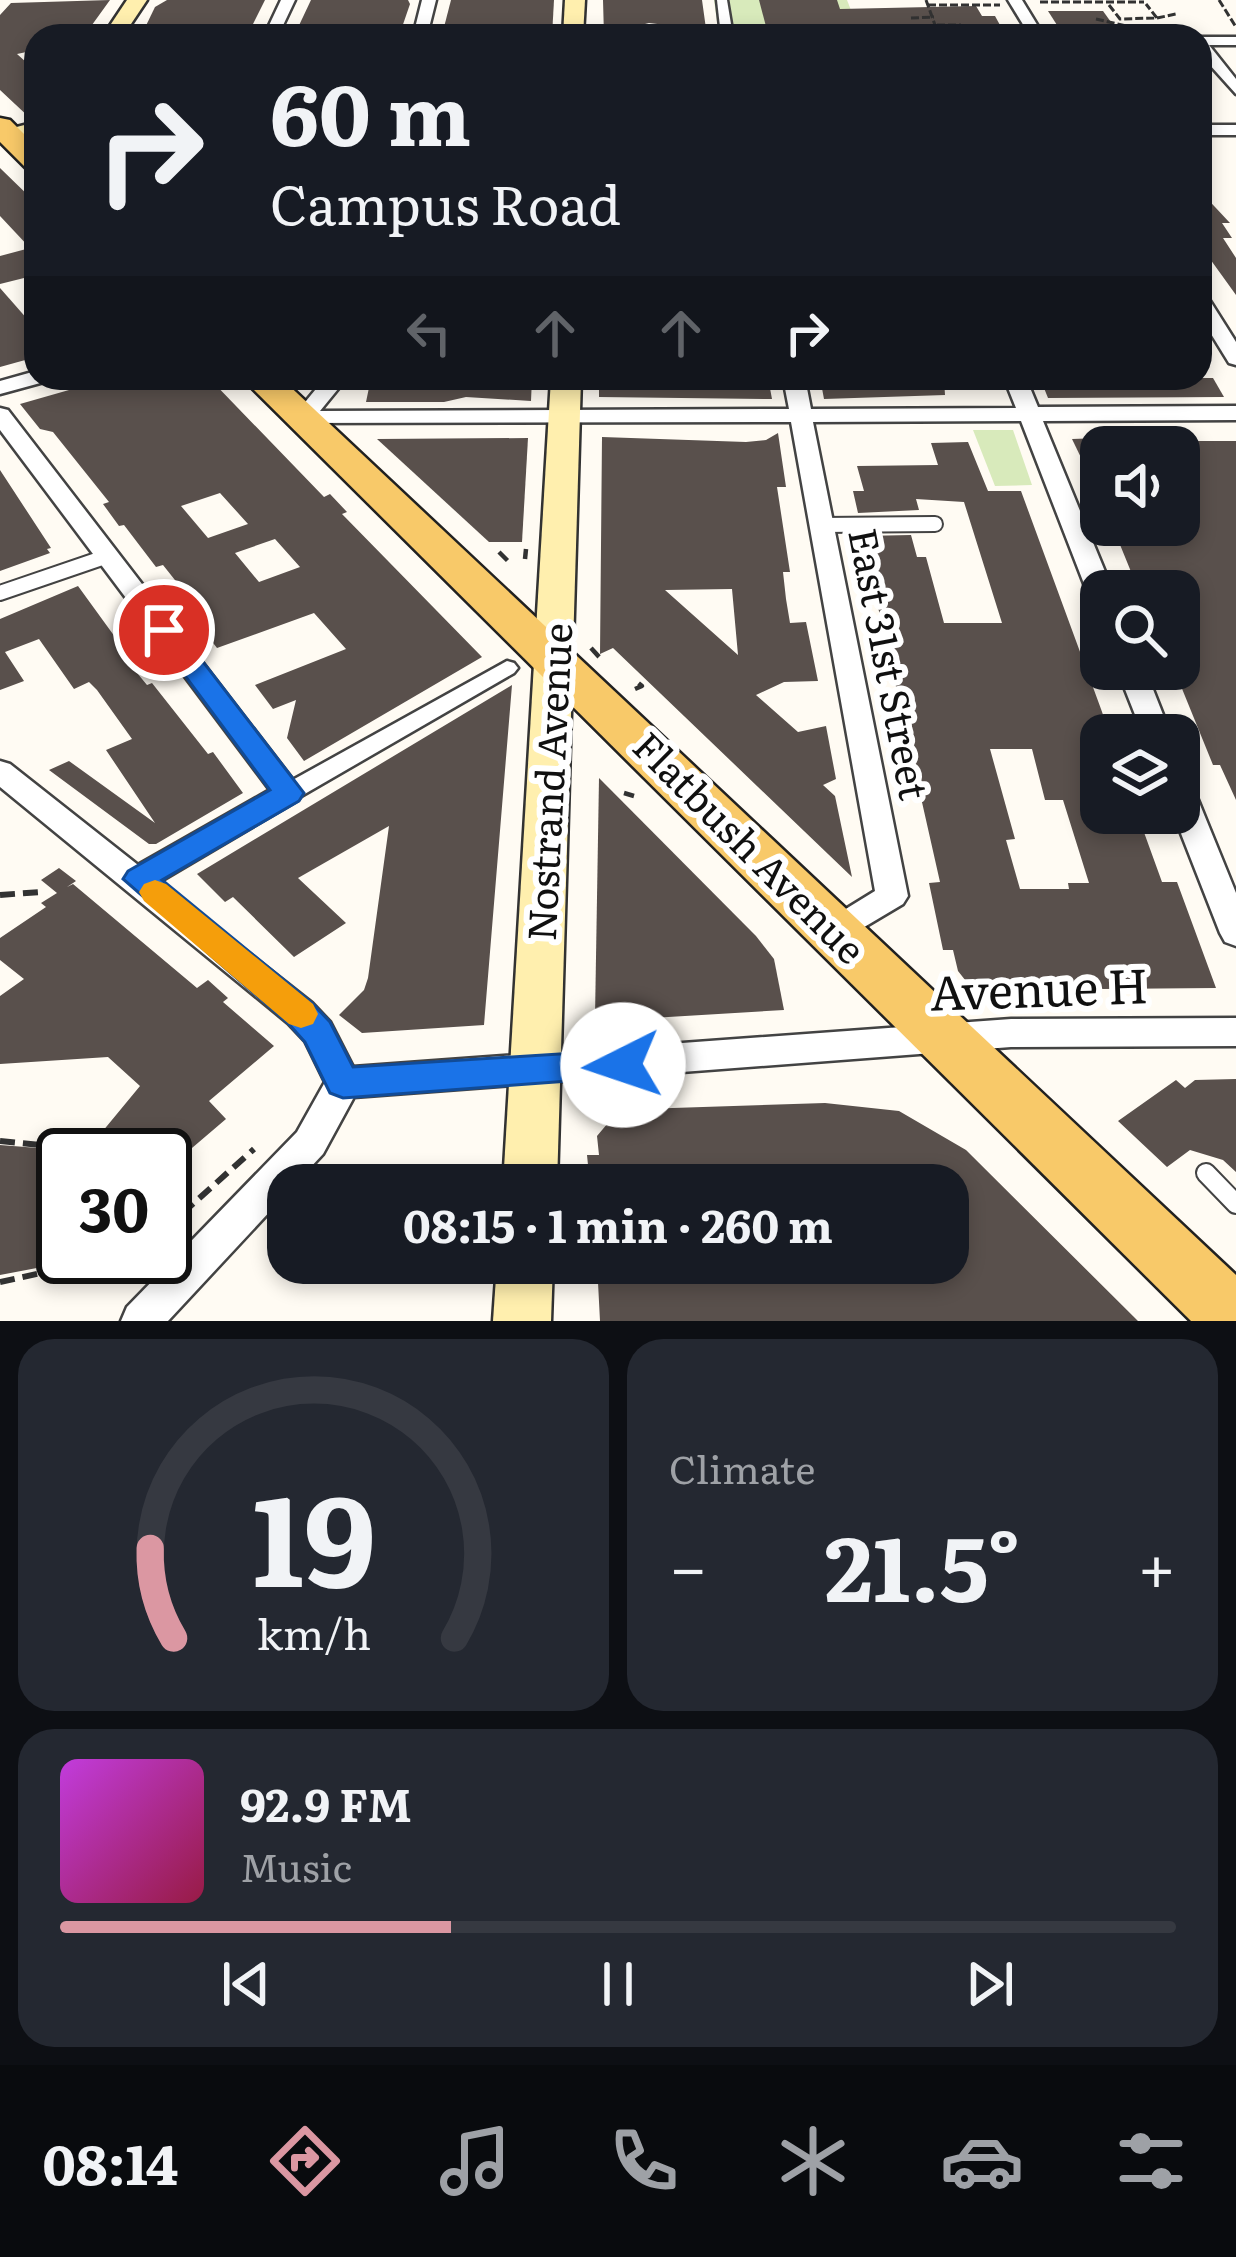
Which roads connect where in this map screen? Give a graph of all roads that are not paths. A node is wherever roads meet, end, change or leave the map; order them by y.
1 (1212, 58) edge
2 (1236, 89) edge
3 (1212, 320) edge
4 (1236, 359) edge
5 (273, 390) edge
6 (326, 390) edge
7 (566, 390) edge
8 (796, 390) edge
9 (1020, 390) edge
10 (1236, 413) edge
11 (1030, 414) junction
12 (0, 415) edge
13 (801, 415) junction
14 (565, 416) junction
15 (303, 418) junction
16 (935, 524) dead end
17 (822, 525) junction
18 (108, 556) junction
19 (1092, 570) edge
20 (0, 593) edge
21 (564, 658) junction
22 (0, 771) edge
23 (289, 793) junction
24 (1197, 834) edge
25 (139, 879) junction
26 (834, 932) junction
27 (1236, 933) edge
28 (1236, 1032) edge
29 (946, 1040) junction
30 (537, 1071) junction
31 (343, 1083) junction
32 (531, 1164) edge
33 (1206, 1173) dead end
34 (1236, 1204) edge
35 (525, 1284) edge
36 (1236, 1320) edge
37 (141, 1321) edge
38 (522, 1321) edge

1 - 2 street
3 - 4 street
5 - 15 main road, Flatbush Avenue
6 - 15 street
7 - 14 main road, Nostrand Avenue
8 - 13 street, East 31st Street
9 - 11 street
10 - 11 street
11 - 13 street
11 - 19 street
12 - 18 street
13 - 14 street
13 - 17 street, East 31st Street
14 - 15 street
14 - 21 main road, Nostrand Avenue
15 - 21 main road, Flatbush Avenue
16 - 17 lane
17 - 26 street, East 31st Street
18 - 20 lane
18 - 23 street
21 - 23 street
21 - 26 main road, Flatbush Avenue
21 - 30 main road, Nostrand Avenue
22 - 25 street
23 - 25 street
24 - 27 street
25 - 31 street
26 - 29 main road, Flatbush Avenue
28 - 29 street, Avenue H
29 - 30 street, Avenue H
29 - 36 main road, Flatbush Avenue
30 - 31 street, Avenue H
30 - 32 main road, Nostrand Avenue
31 - 37 street
33 - 34 lane
35 - 38 main road

